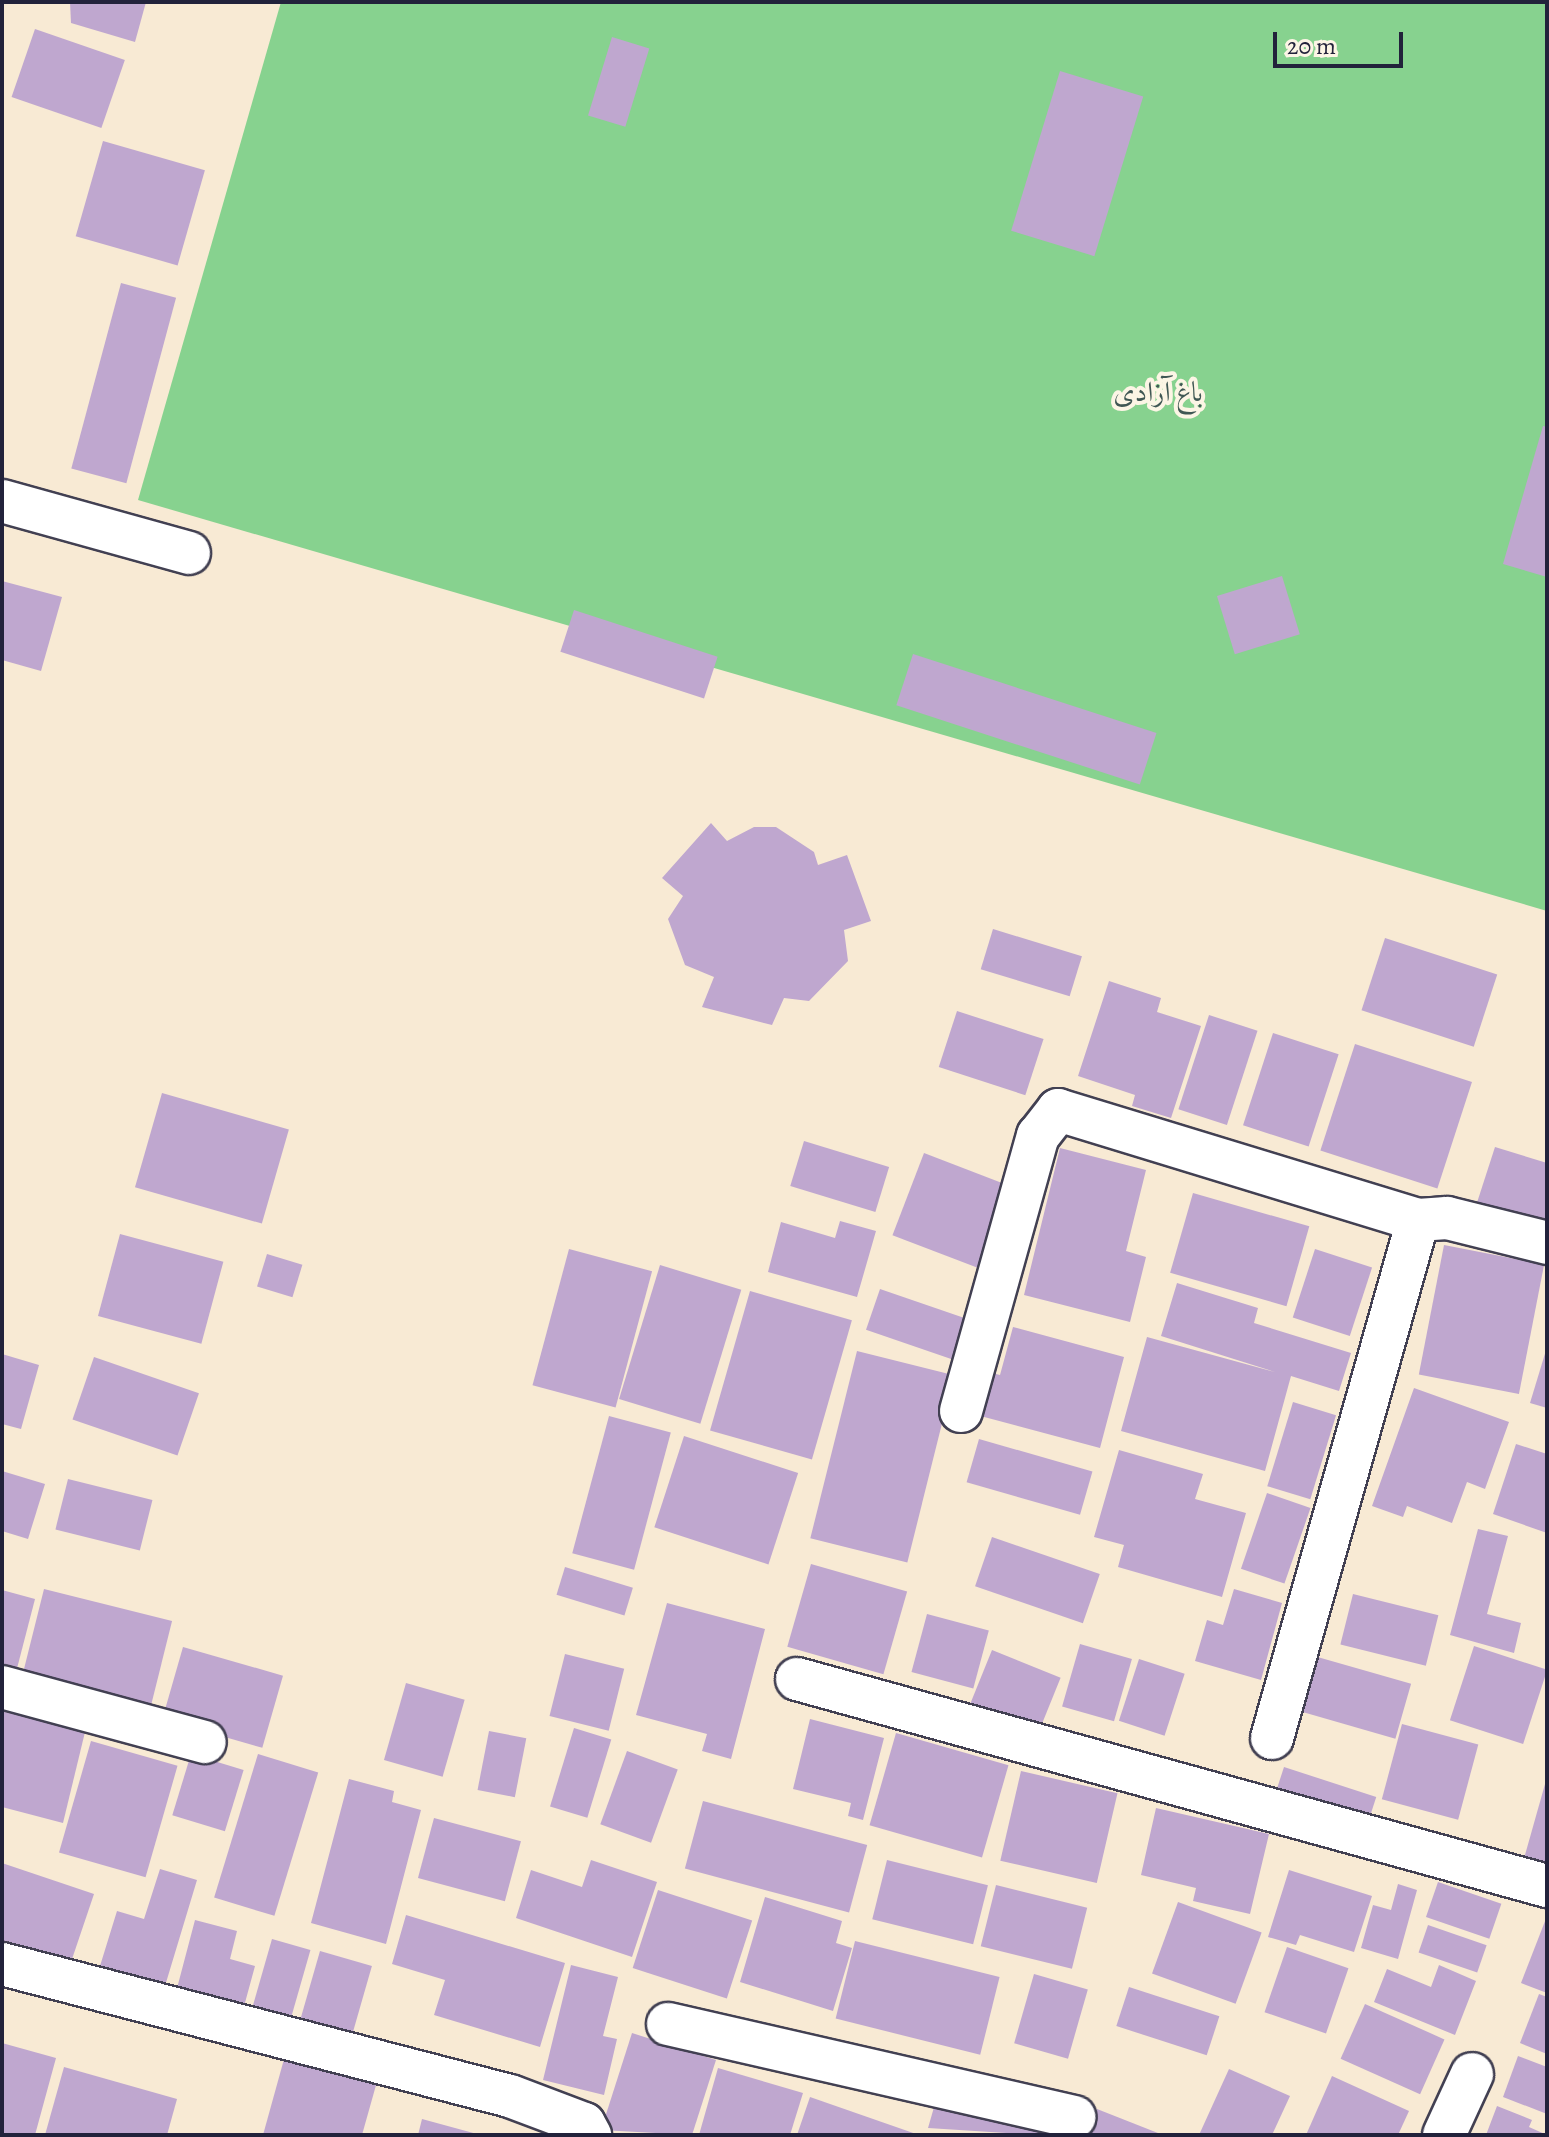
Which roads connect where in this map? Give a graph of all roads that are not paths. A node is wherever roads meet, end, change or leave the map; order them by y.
1 (2, 501) edge
2 (189, 553) dead end
3 (1418, 1220) junction
4 (1547, 1243) edge
5 (961, 1411) dead end
6 (797, 1679) dead end
7 (2, 1687) edge
8 (1272, 1738) dead end
9 (205, 1742) dead end
10 (1547, 1886) edge
11 (2, 1964) edge
12 (668, 2024) dead end
13 (1472, 2074) dead end
14 (1075, 2114) edge
15 (590, 2135) edge
16 (1444, 2135) edge

1 - 2 street
3 - 4 street
3 - 5 street
3 - 8 street
6 - 10 street
7 - 9 street
11 - 15 street
12 - 14 street
13 - 16 street

